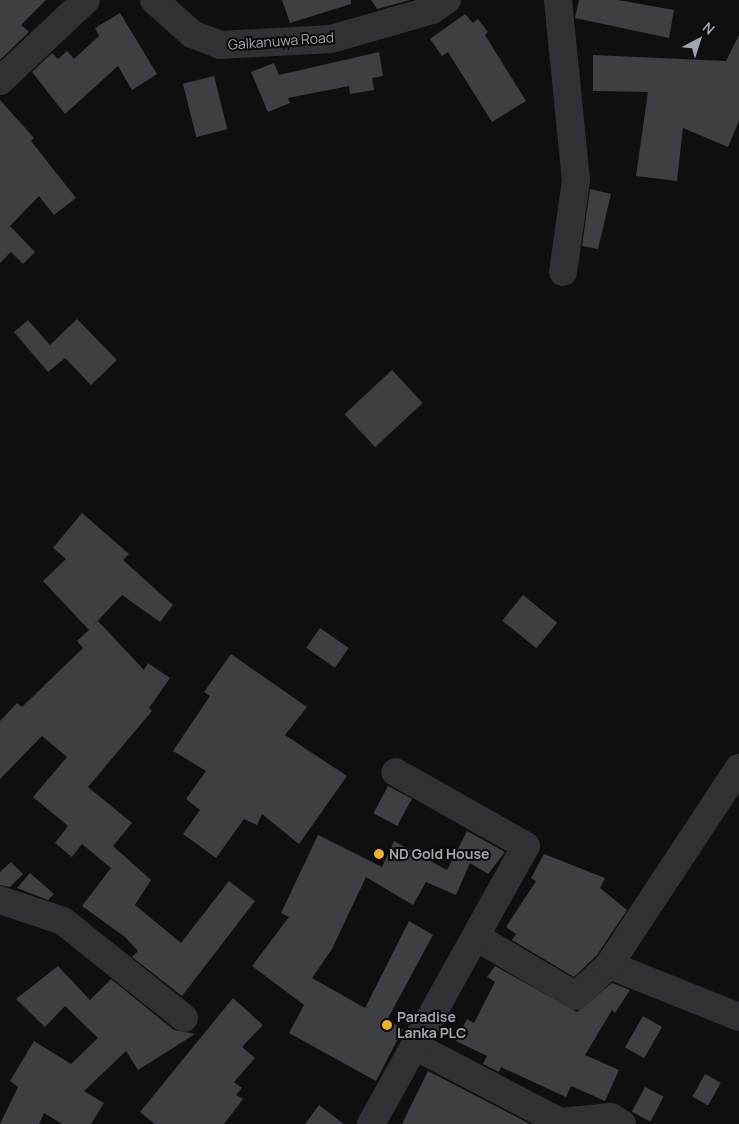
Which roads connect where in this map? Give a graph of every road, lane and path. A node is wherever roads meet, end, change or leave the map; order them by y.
1 (86, 0) edge
2 (154, 0) edge
3 (447, 0) edge
4 (558, 0) edge
5 (0, 81) edge
6 (563, 272) dead end
7 (739, 768) edge
8 (395, 772) dead end
9 (0, 900) edge
10 (476, 937) junction
11 (609, 965) junction
12 (739, 1017) edge
13 (184, 1018) dead end
14 (415, 1046) junction
15 (371, 1124) edge
16 (622, 1124) edge

1 - 5 street
2 - 3 street, Galkanuwa Road
4 - 6 street
7 - 11 street
8 - 10 street
9 - 13 street
10 - 11 street
10 - 14 street
11 - 12 street
14 - 15 street
14 - 16 street

